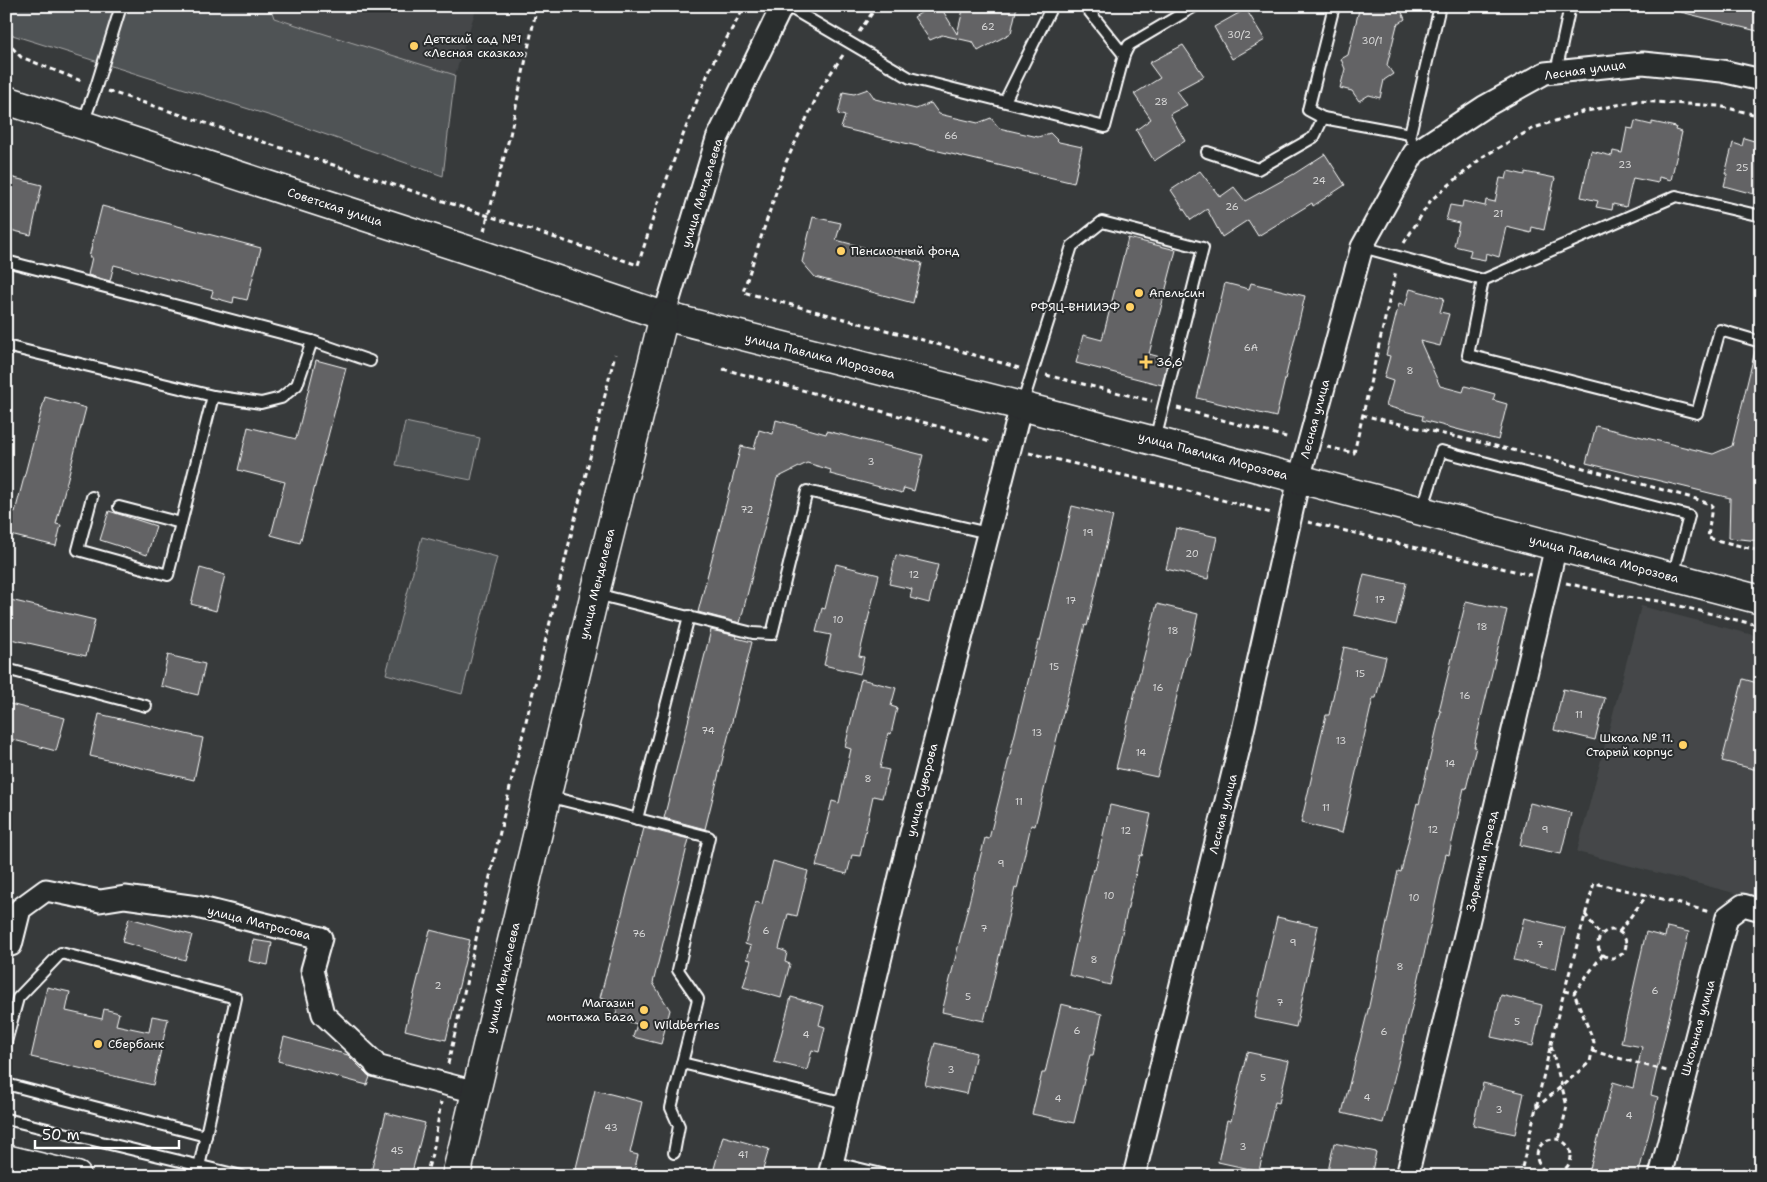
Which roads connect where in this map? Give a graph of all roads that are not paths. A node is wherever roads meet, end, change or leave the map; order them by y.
1 (121, 6) edge
2 (782, 6) edge
3 (787, 6) edge
4 (1052, 6) edge
5 (1085, 6) edge
6 (1196, 6) edge
7 (1334, 6) edge
8 (1440, 6) edge
9 (1570, 6) edge
10 (1124, 56) junction
11 (1556, 72) junction
12 (1761, 80) edge
13 (6, 100) edge
14 (1005, 101) junction
15 (1323, 118) junction
16 (82, 124) junction
17 (1412, 143) junction
18 (1207, 152) dead end
19 (1761, 216) edge
20 (1362, 247) junction
21 (6, 260) edge
22 (1483, 280) junction
23 (664, 316) junction
24 (312, 341) junction
25 (1761, 342) edge
26 (6, 346) edge
27 (370, 362) dead end
28 (213, 396) junction
29 (1021, 406) junction
30 (1155, 441) junction
31 (1299, 479) junction
32 (92, 497) dead end
33 (120, 507) dead end
34 (1421, 511) junction
35 (181, 524) junction
36 (988, 533) junction
37 (1556, 546) junction
38 (1673, 577) junction
39 (595, 594) junction
40 (1761, 600) edge
41 (689, 616) junction
42 (6, 669) edge
43 (146, 706) dead end
44 (546, 796) junction
45 (637, 819) junction
46 (1761, 910) edge
47 (6, 946) edge
48 (6, 1042) edge
49 (682, 1063) junction
50 (6, 1084) edge
51 (476, 1092) junction
52 (846, 1102) junction
53 (6, 1119) edge
54 (206, 1136) junction
55 (674, 1153) dead end
56 (6, 1159) edge
57 (831, 1169) edge
58 (198, 1171) edge
59 (77, 1176) edge
60 (242, 1176) edge
61 (456, 1176) edge
62 (890, 1176) edge
63 (1134, 1176) edge
64 (1406, 1176) edge
65 (1660, 1176) edge

1 - 16 lane
2 - 23 street, улица Менделеева
3 - 14 lane
4 - 14 lane
5 - 10 lane
6 - 10 lane
7 - 15 lane
8 - 17 lane
9 - 11 lane
10 - 14 lane
11 - 12 street, Лесная улица
11 - 17 street, Лесная улица
13 - 16 street, Советская улица
15 - 17 lane
15 - 18 lane
16 - 23 street, Советская улица
17 - 20 street, Лесная улица
19 - 22 lane
20 - 22 lane
20 - 31 street, Лесная улица
21 - 24 lane
22 - 25 lane
23 - 29 street, улица Павлика Морозова
23 - 39 street, улица Менделеева
24 - 27 lane
24 - 28 lane
26 - 28 lane
28 - 35 lane
29 - 30 street, улица Павлика Морозова
29 - 30 lane
29 - 36 street, улица Суворова
30 - 31 street, улица Павлика Морозова
31 - 34 street, улица Павлика Морозова
31 - 63 street, Лесная улица
32 - 35 lane
33 - 35 lane
34 - 37 street, улица Павлика Морозова
34 - 38 lane
36 - 41 lane
36 - 52 street, улица Суворова
37 - 38 street, улица Павлика Морозова
37 - 64 street, Заречный проезд
38 - 40 street, улица Павлика Морозова
39 - 41 lane
39 - 44 street, улица Менделеева
41 - 45 lane
42 - 43 lane
44 - 45 lane
44 - 51 street, улица Менделеева
45 - 49 lane
46 - 65 street, Школьная улица
47 - 51 street, улица Матросова
48 - 54 lane
49 - 52 lane
49 - 55 lane
50 - 54 lane
51 - 61 street, улица Менделеева
52 - 57 street, улица Суворова
53 - 58 lane
54 - 58 lane
56 - 59 street
57 - 62 lane
58 - 60 lane

